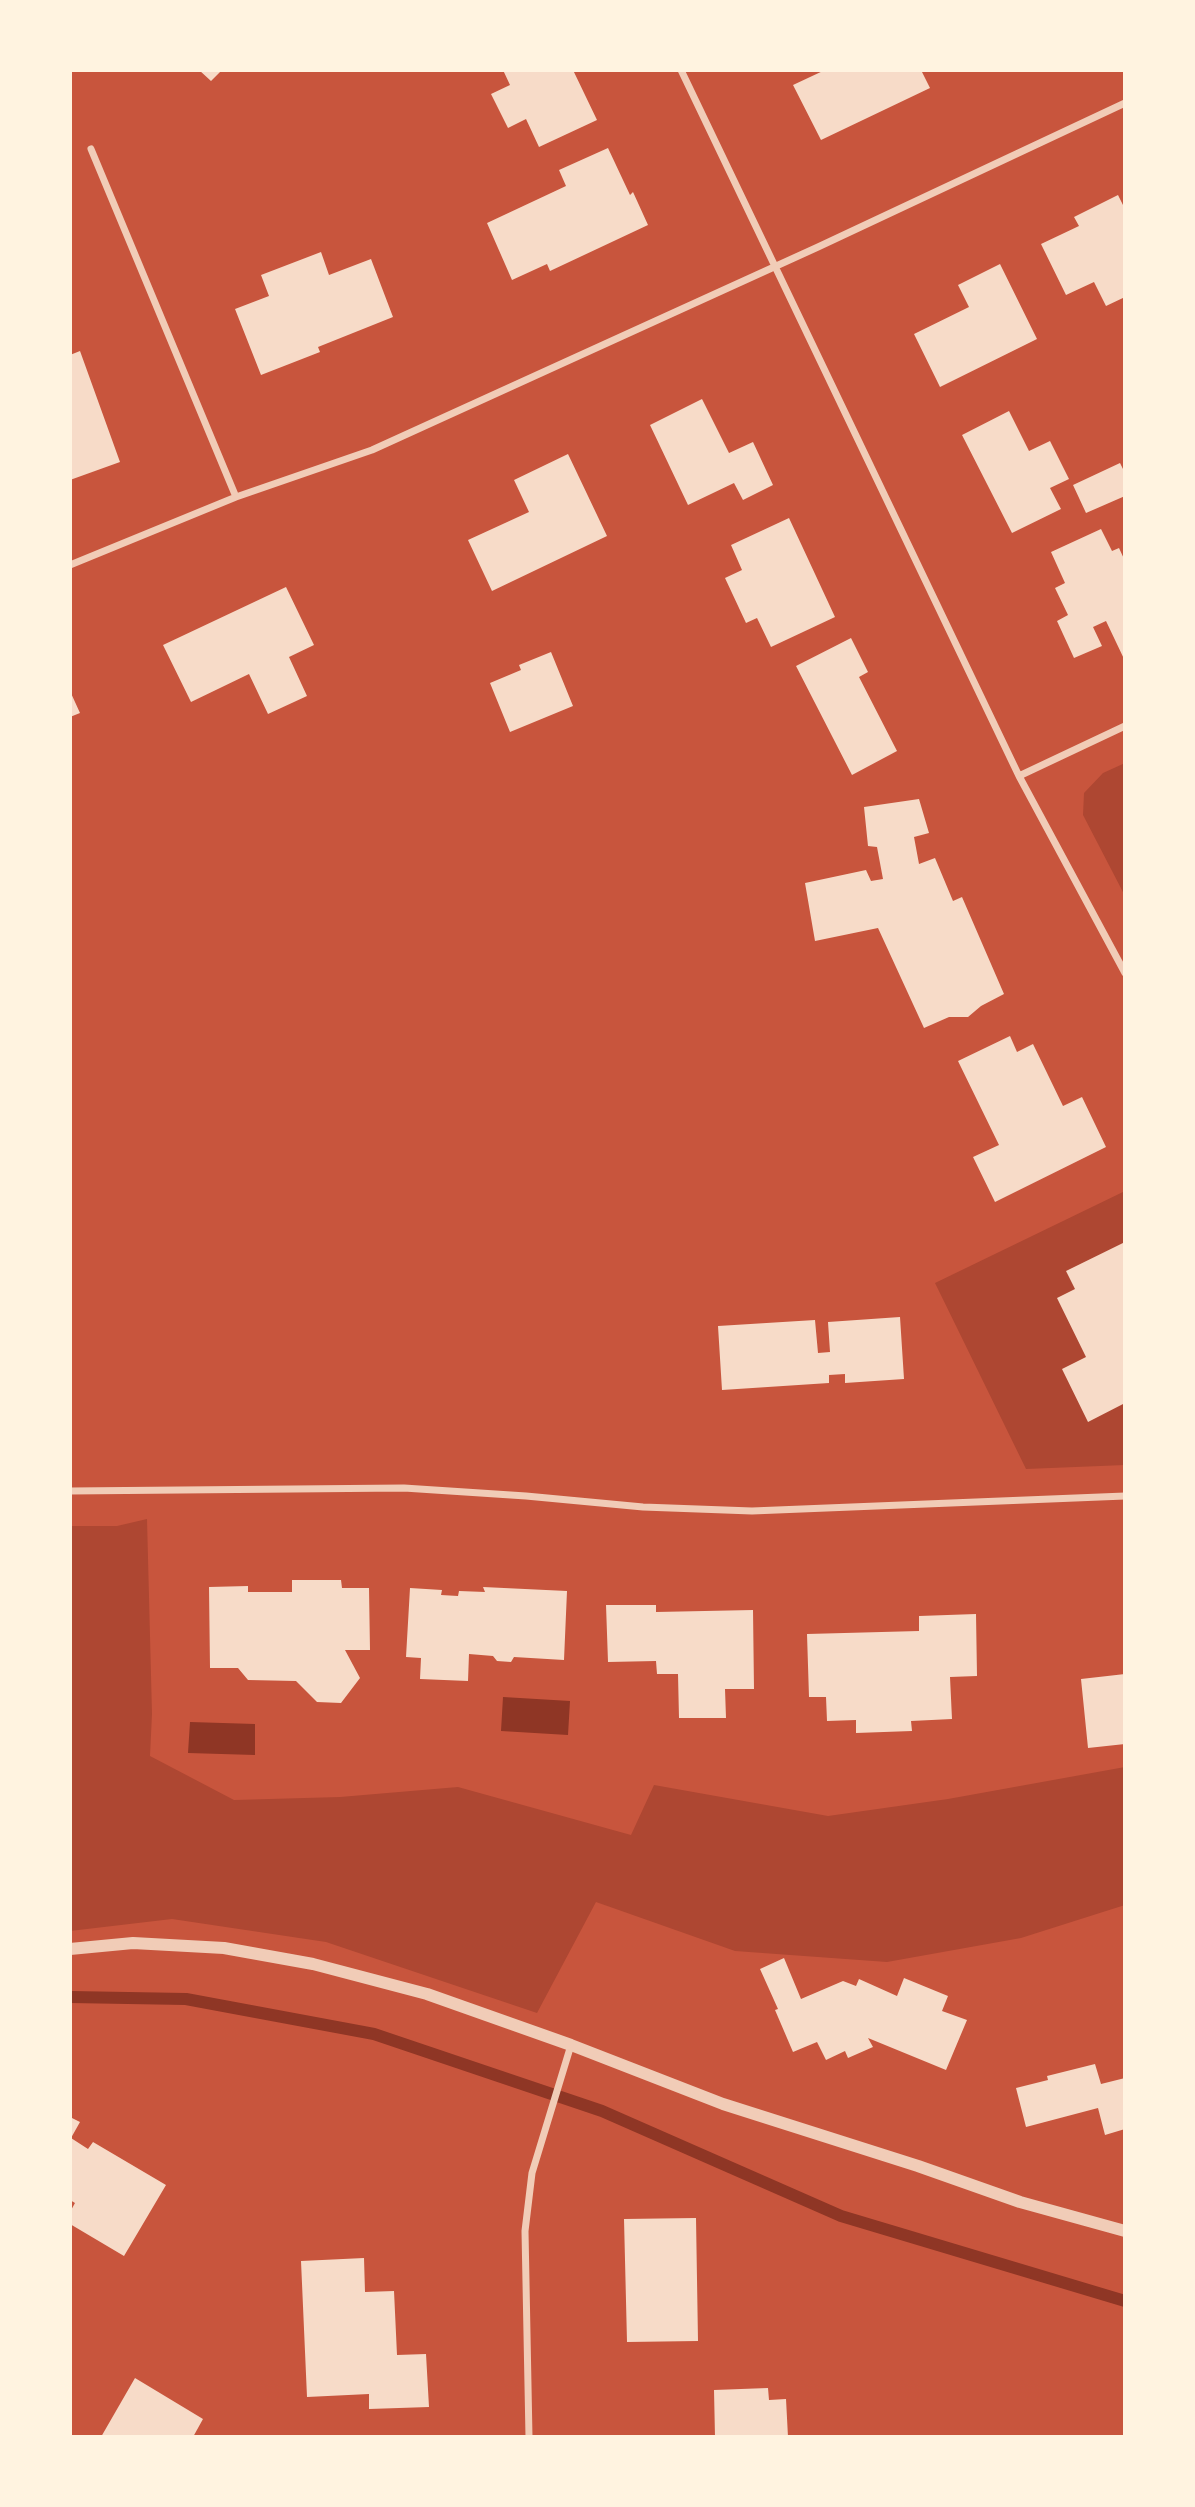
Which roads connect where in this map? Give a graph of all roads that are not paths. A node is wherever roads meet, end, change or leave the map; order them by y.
1 (681, 70) edge
2 (1125, 103) edge
3 (91, 149) dead end
4 (776, 266) junction
5 (236, 497) junction
6 (70, 565) edge
7 (1125, 726) edge
8 (1019, 776) junction
9 (1125, 973) edge
10 (70, 1491) edge
11 (1125, 1496) edge
12 (70, 1949) edge
13 (570, 2045) junction
14 (1125, 2231) edge
15 (529, 2437) edge

1 - 4 street
2 - 4 street
3 - 5 street
4 - 5 street
4 - 8 street
5 - 6 street
7 - 8 street
8 - 9 street
10 - 11 street
12 - 13 street
13 - 14 street
13 - 15 street

